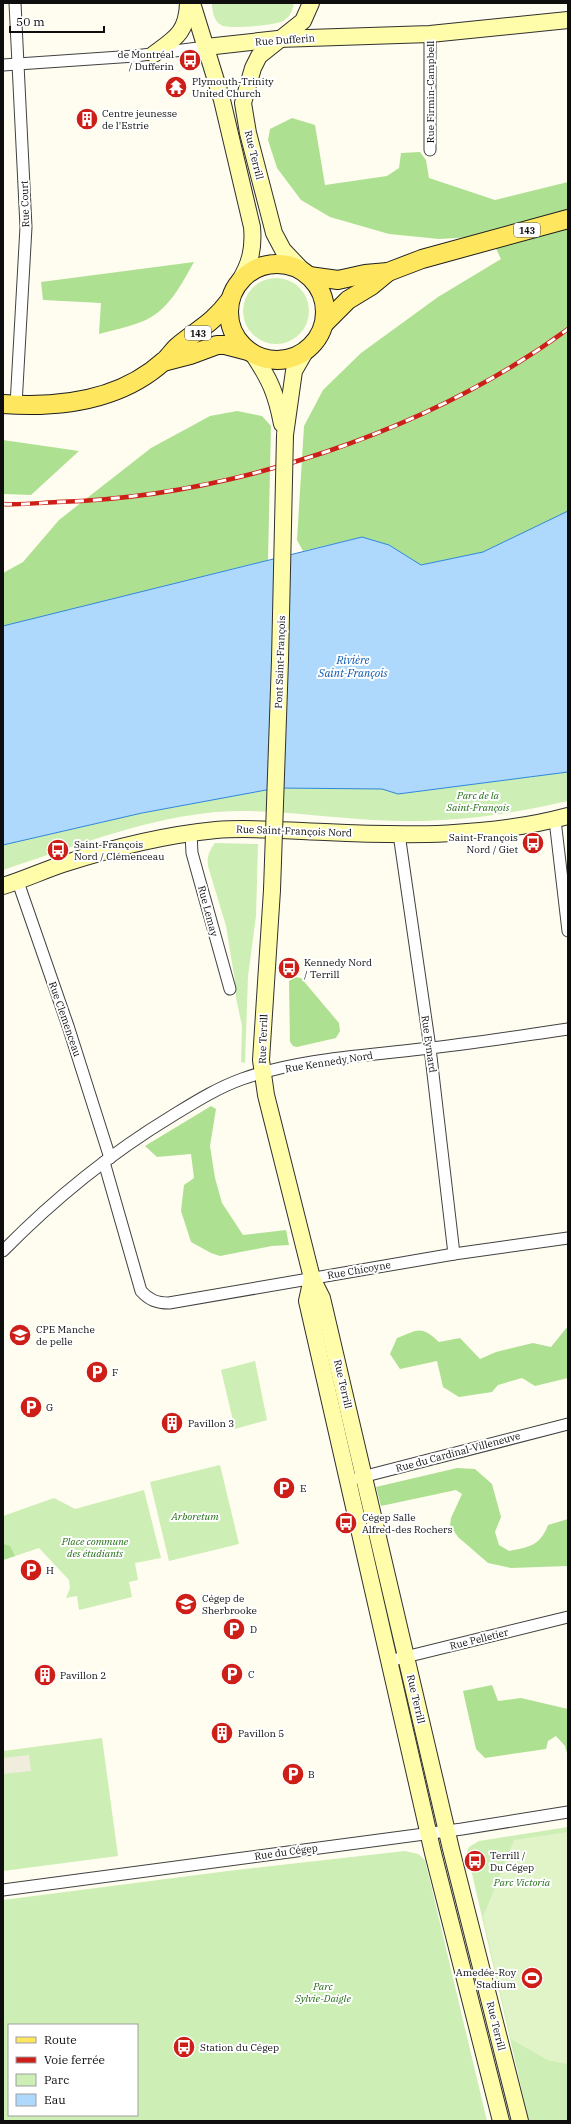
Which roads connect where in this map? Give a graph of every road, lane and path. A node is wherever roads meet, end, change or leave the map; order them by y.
1 (15, 3) edge
2 (188, 3) edge
3 (192, 3) edge
4 (311, 3) edge
5 (568, 20) edge
6 (430, 34) junction
7 (278, 39) junction
8 (206, 47) junction
9 (154, 54) junction
10 (18, 64) junction
11 (3, 66) edge
12 (430, 150) dead end
13 (568, 219) edge
14 (388, 272) junction
15 (306, 273) junction
16 (239, 282) junction
17 (230, 300) junction
18 (324, 324) junction
19 (306, 350) junction
20 (251, 352) junction
21 (163, 362) junction
22 (10, 405) edge
23 (285, 435) junction
24 (561, 818) edge
25 (191, 833) junction
26 (399, 834) junction
27 (10, 884) edge
28 (272, 890) joint
29 (568, 931) edge
30 (230, 988) dead end
31 (568, 1029) edge
32 (430, 1048) junction
33 (263, 1073) junction
34 (107, 1160) junction
35 (568, 1238) edge
36 (3, 1251) edge
37 (454, 1254) junction
38 (312, 1278) junction
39 (152, 1300) joint
40 (568, 1424) edge
41 (364, 1477) junction
42 (348, 1480) junction
43 (568, 1617) edge
44 (406, 1656) junction
45 (389, 1661) junction
46 (568, 1812) edge
47 (447, 1831) junction
48 (429, 1833) junction
49 (3, 1890) edge
50 (501, 2121) edge
51 (520, 2121) edge

1 - 10 street, Rue Court
2 - 9 street
3 - 8 street, Rue Terrill
4 - 7 street, Rue Terrill
5 - 6 street, Rue Dufferin
6 - 7 street, Rue Dufferin
6 - 12 street, Rue Firmin-Campbell
7 - 8 street, Rue Dufferin
7 - 15 street, Rue Terrill
8 - 9 street, Rue Dufferin
8 - 16 street, Rue Terrill
9 - 10 street, Rue Dufferin
10 - 11 street, Rue Dufferin
10 - 22 street, Rue Court
13 - 14 main road, 143
14 - 15 main road, 143
14 - 18 main road, 143
15 - 16 main road, 143
15 - 18 main road, 143
16 - 17 main road, 143
17 - 20 main road, 143
17 - 21 main road, 143
18 - 19 main road, 143
19 - 20 main road, 143
19 - 23 street
20 - 21 main road, 143
20 - 23 street
21 - 22 main road, 143
23 - 28 street, Pont Saint-François, bridge
24 - 26 street, Rue Saint-François Nord
24 - 29 street
25 - 26 street, Rue Saint-François Nord
25 - 27 street, Rue Saint-François Nord
25 - 30 street, Rue Lemay
26 - 32 street, Rue Eymard
27 - 34 street, Rue Clemenceau
28 - 33 street, Rue Terrill
31 - 32 street, Rue Kennedy Nord
32 - 33 street, Rue Kennedy Nord
32 - 37 street, Rue Eymard
33 - 34 street, Rue Kennedy Nord
33 - 38 street, Rue Terrill
34 - 36 street, Rue Kennedy Nord
34 - 39 street, Rue Clemenceau
35 - 37 street, Rue Chicoyne
37 - 38 street, Rue Chicoyne
38 - 39 street, Rue Chicoyne
38 - 41 street, Rue Terrill
38 - 42 street, Rue Terrill
40 - 41 street, Rue du Cardinal-Villeneuve
41 - 42 street, Rue du Cardinal-Villeneuve
41 - 44 street, Rue Terrill
42 - 45 street, Rue Terrill
43 - 44 street, Rue Pelletier
44 - 45 street, Rue Pelletier
44 - 47 street, Rue Terrill
45 - 48 street, Rue Terrill
46 - 47 street, Rue du Cégep
47 - 48 street, Rue du Cégep
47 - 51 street, Rue Terrill
48 - 49 street, Rue du Cégep
48 - 50 street, Rue Terrill

